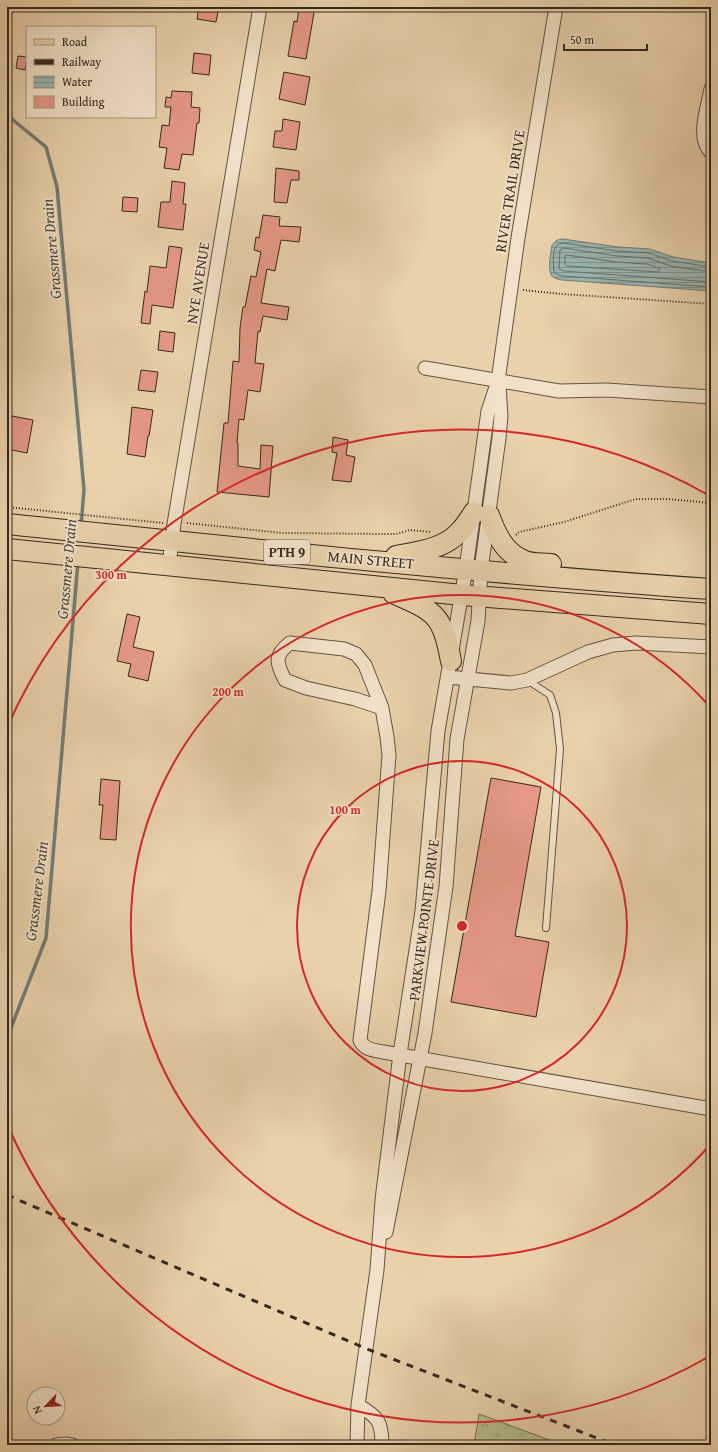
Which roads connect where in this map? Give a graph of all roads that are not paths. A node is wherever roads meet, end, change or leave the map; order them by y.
1 (260, 7) edge
2 (556, 7) edge
3 (711, 89) edge
4 (711, 152) edge
5 (425, 368) dead end
6 (498, 381) junction
7 (711, 397) edge
8 (481, 513) junction
9 (7, 524) edge
10 (172, 532) junction
11 (7, 549) edge
12 (377, 560) junction
13 (169, 565) junction
14 (474, 570) junction
15 (601, 581) junction
16 (379, 586) junction
17 (711, 588) edge
18 (471, 596) junction
19 (711, 614) edge
20 (711, 647) edge
21 (449, 669) junction
22 (468, 680) junction
23 (527, 680) junction
24 (382, 708) junction
25 (546, 928) dead end
26 (400, 1054) junction
27 (421, 1058) junction
28 (711, 1109) edge
29 (377, 1270) junction
30 (358, 1405) junction
31 (56, 1445) edge
32 (72, 1445) edge
33 (357, 1445) edge
34 (382, 1445) edge

1 - 10 street, NYE AVENUE
2 - 6 street, RIVER TRAIL DRIVE
3 - 4 street
5 - 6 street
6 - 7 street
6 - 8 street, RIVER TRAIL DRIVE
8 - 12 main road
8 - 14 street, RIVER TRAIL DRIVE
8 - 15 main road
9 - 10 main road, MAIN STREET / PTH 9
10 - 12 main road, MAIN STREET / PTH 9
10 - 13 street, NYE AVENUE
11 - 13 main road, MAIN STREET / PTH 9
12 - 14 main road, MAIN STREET / PTH 9
13 - 16 main road, MAIN STREET / PTH 9
14 - 15 main road, MAIN STREET / PTH 9
14 - 18 street, PARKVIEW POINTE DRIVE
14 - 18 street, PARKVIEW POINTE DRIVE
15 - 17 main road, MAIN STREET / PTH 9
16 - 18 main road, MAIN STREET / PTH 9
16 - 21 main road
18 - 19 main road, MAIN STREET / PTH 9
18 - 21 street, PARKVIEW POINTE DRIVE
18 - 22 street, PARKVIEW POINTE DRIVE
20 - 23 street
21 - 22 street
21 - 26 street, PARKVIEW POINTE DRIVE
22 - 23 street
22 - 27 street, PARKVIEW POINTE DRIVE
23 - 25 lane
24 - 24 street
24 - 26 street
26 - 27 street
26 - 29 street, PARKVIEW POINTE DRIVE
27 - 28 street
27 - 29 street, PARKVIEW POINTE DRIVE
29 - 30 street, PARKVIEW POINTE DRIVE
30 - 33 street, PARKVIEW POINTE DRIVE
30 - 34 street
31 - 32 street

